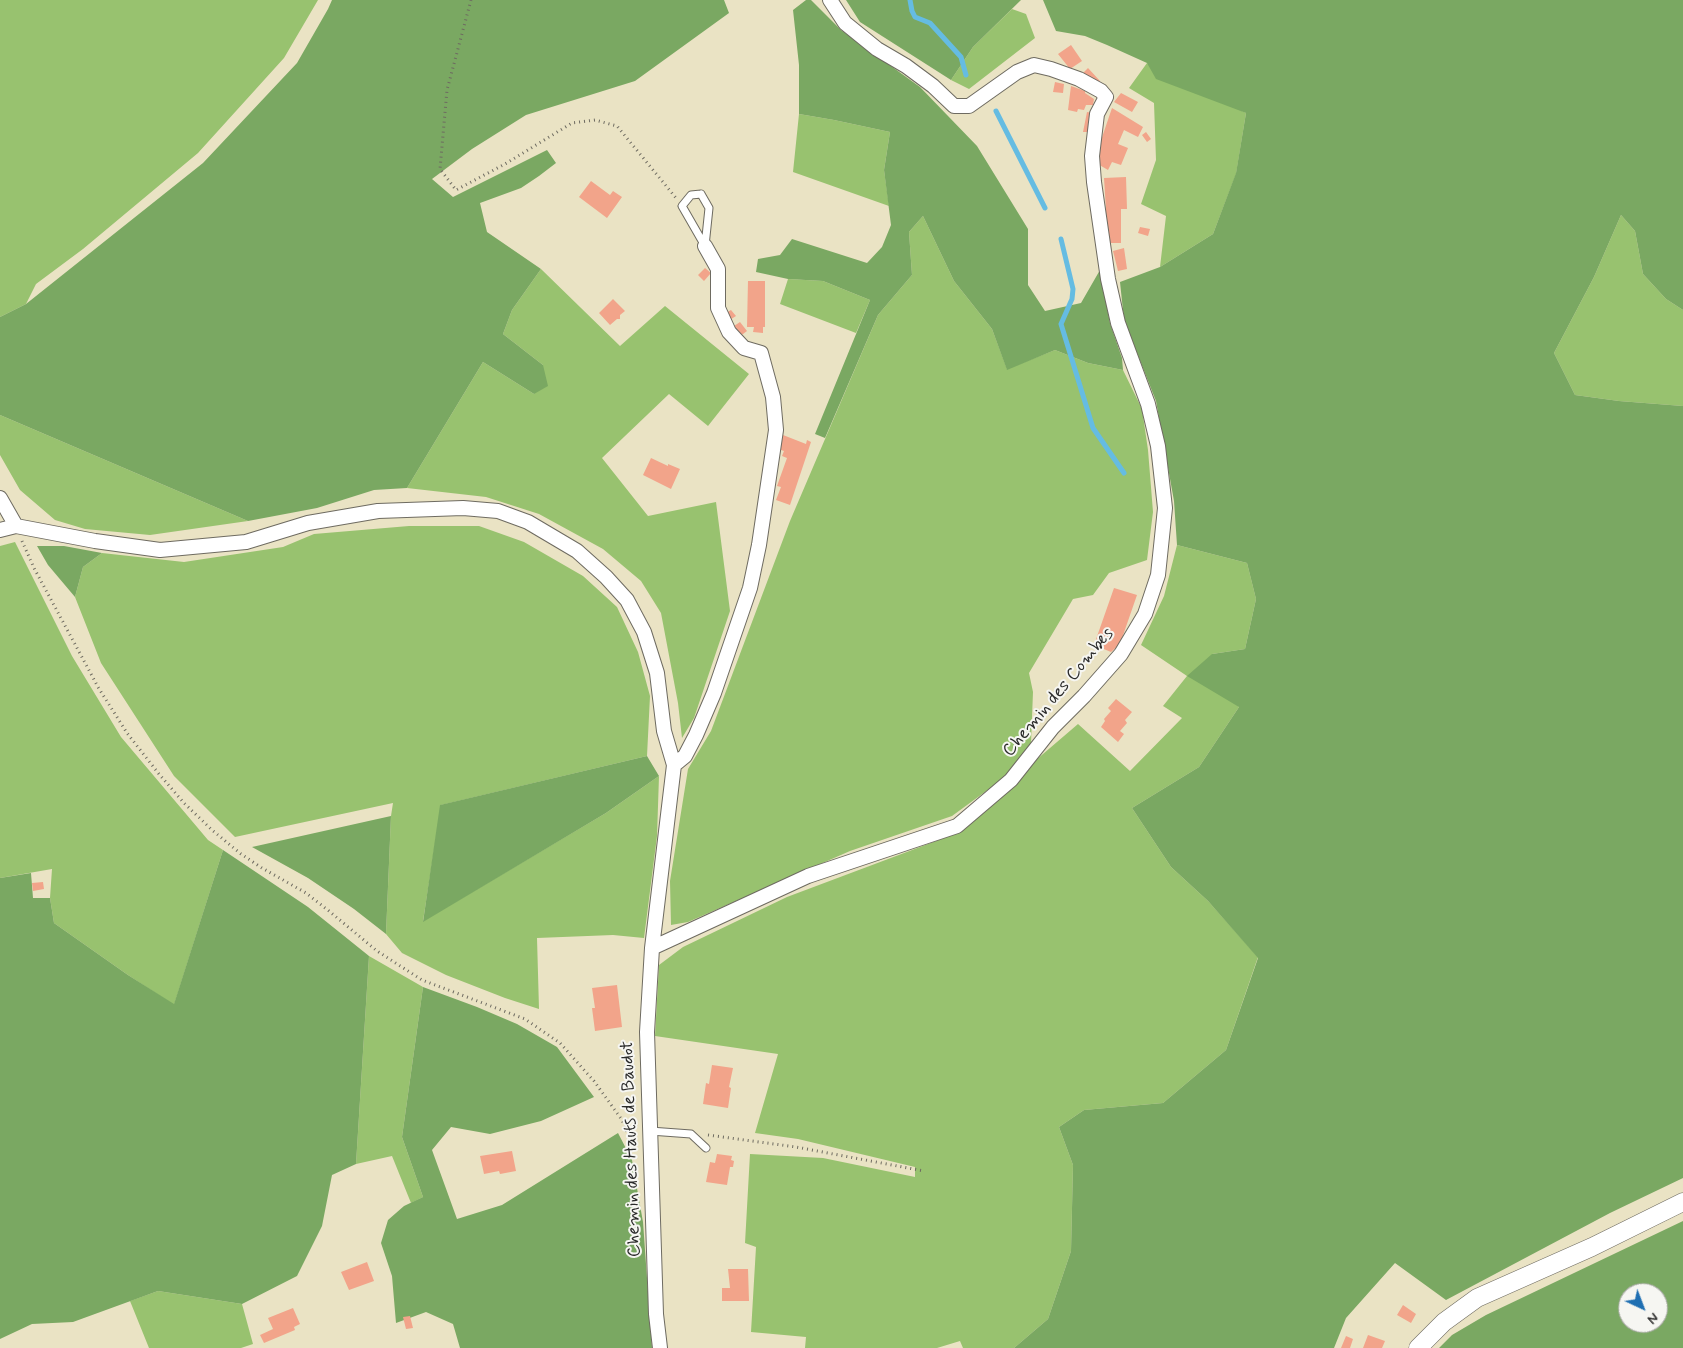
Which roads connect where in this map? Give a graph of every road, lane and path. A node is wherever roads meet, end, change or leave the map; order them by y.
1 (471, 0) edge
2 (830, 0) edge
3 (682, 206) junction
4 (705, 246) junction
5 (0, 498) edge
6 (16, 526) junction
7 (0, 530) edge
8 (674, 765) junction
9 (652, 948) junction
10 (650, 1131) junction
11 (692, 1134) junction
12 (706, 1148) dead end
13 (637, 1156) dead end
14 (924, 1171) dead end
15 (1683, 1202) edge
16 (660, 1348) edge
17 (1418, 1348) edge

1 - 3 path
2 - 9 street, Chemin des Combes
3 - 4 lane
3 - 4 lane
4 - 8 street
5 - 6 street
6 - 7 street
6 - 8 street
6 - 13 path
8 - 9 street, Chemin des Hauts de Baudot
9 - 10 street, Chemin des Hauts de Baudot
10 - 11 lane
10 - 16 street, Chemin des Hauts de Baudot
11 - 12 lane
11 - 14 path
15 - 17 street

